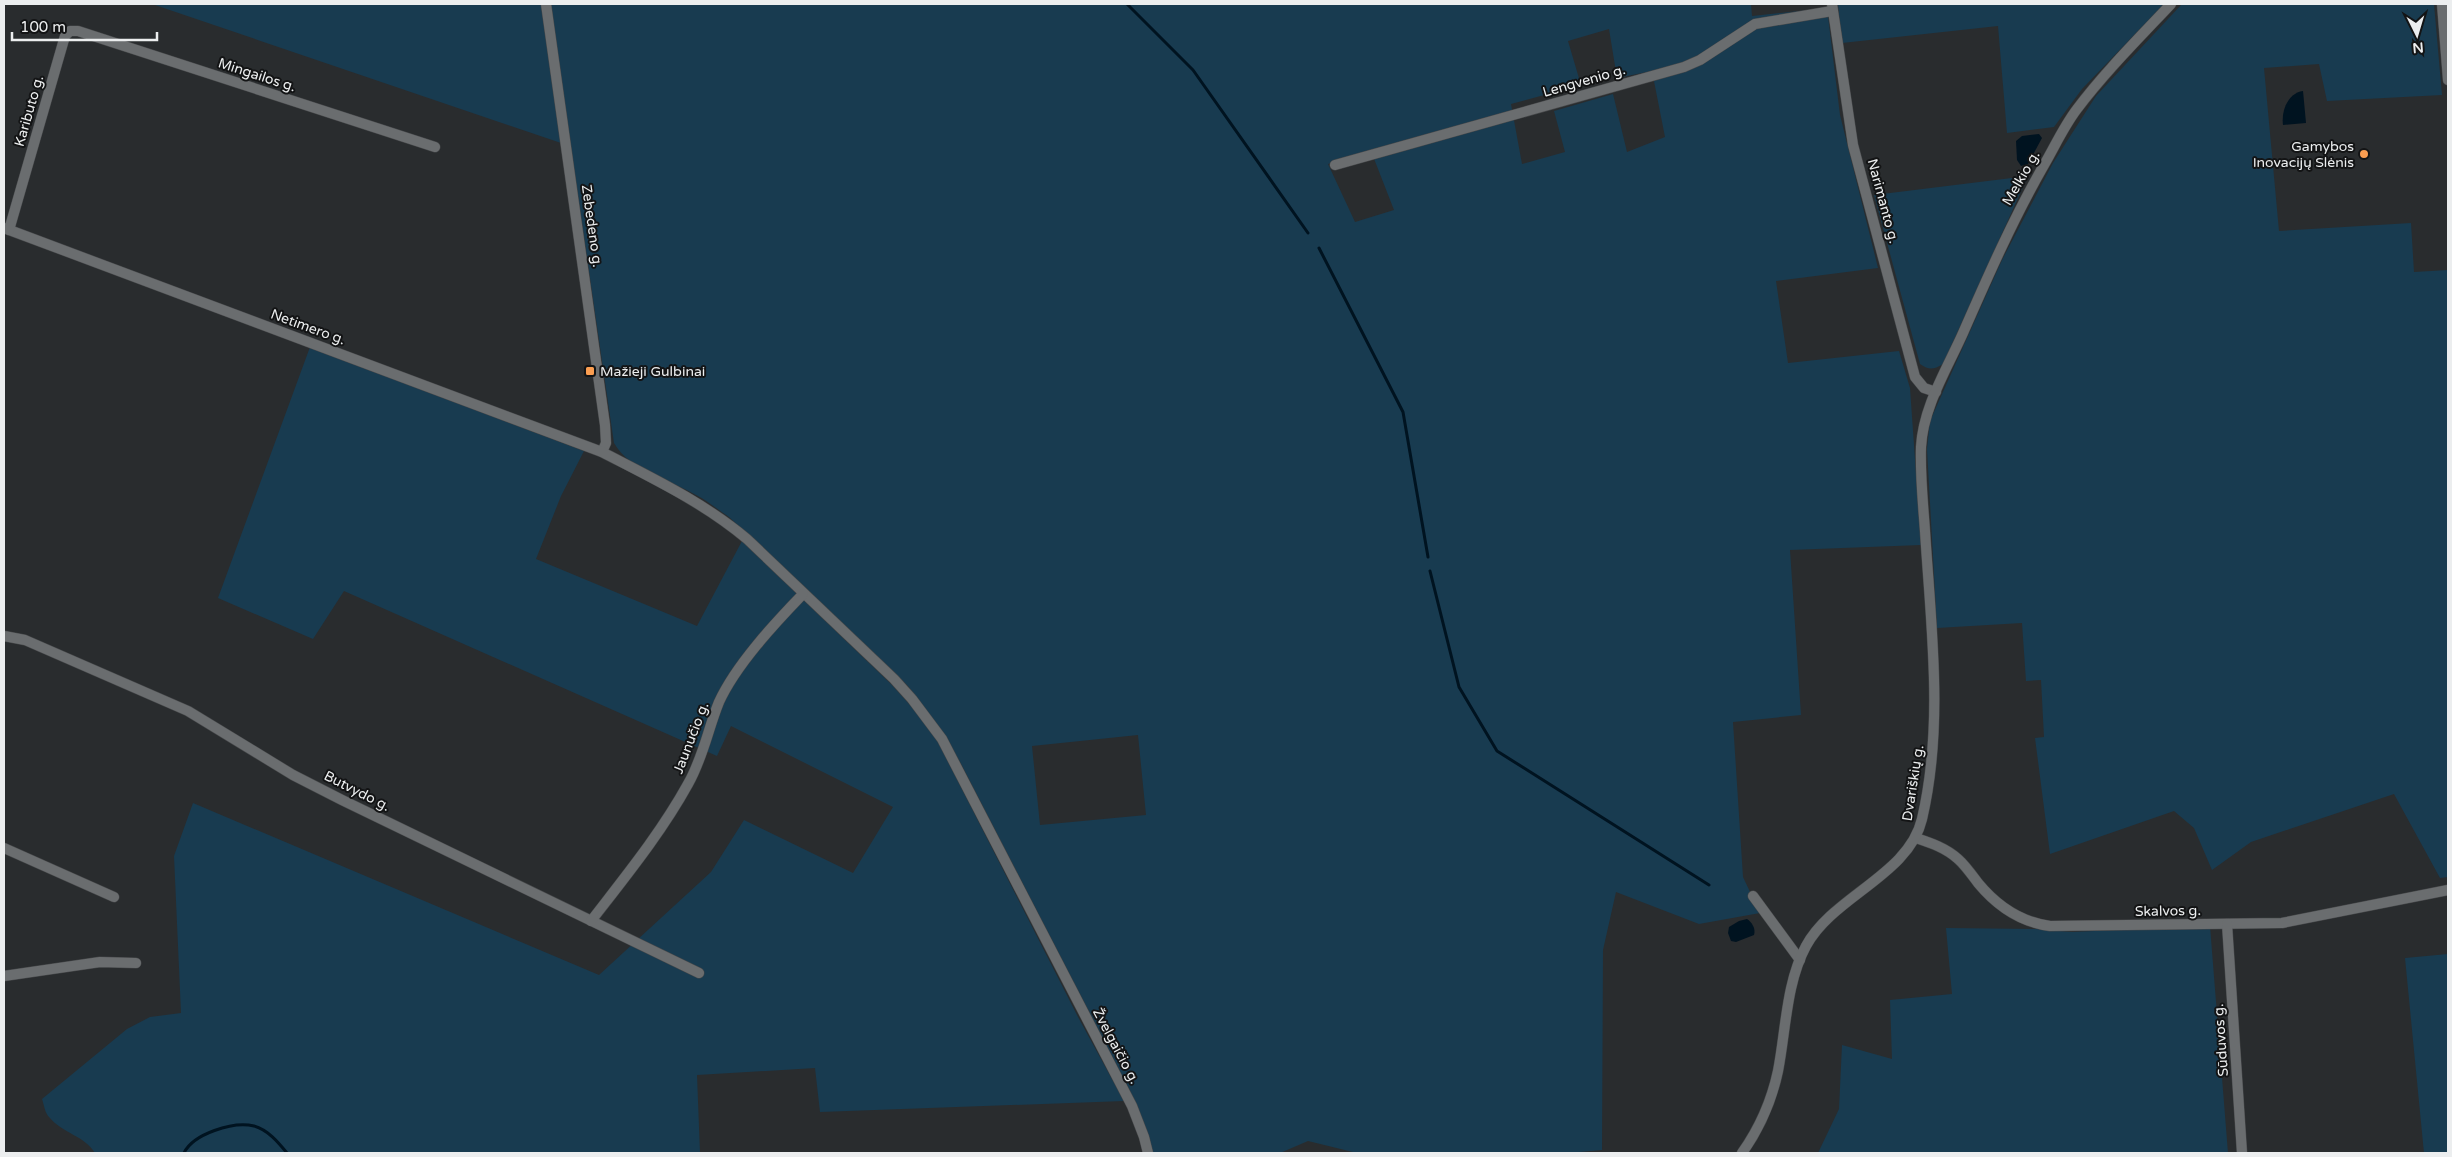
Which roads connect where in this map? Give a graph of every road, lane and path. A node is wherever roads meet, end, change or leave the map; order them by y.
1 (546, 4) edge
2 (2171, 4) edge
3 (2442, 4) edge
4 (1832, 8) edge
5 (70, 31) joint
6 (2448, 80) edge
7 (435, 148) dead end
8 (1335, 165) dead end
9 (6, 229) edge
10 (1936, 392) junction
11 (602, 452) junction
12 (803, 594) junction
13 (4, 636) edge
14 (1916, 838) junction
15 (4, 848) edge
16 (2448, 890) edge
17 (1753, 896) dead end
18 (114, 897) dead end
19 (591, 921) junction
20 (2227, 924) junction
21 (1800, 960) junction
22 (136, 964) dead end
23 (699, 973) dead end
24 (4, 976) edge
25 (1148, 1153) edge
26 (1742, 1153) edge
27 (2242, 1153) edge

1 - 11 street, Zebedeno g.
2 - 10 street, Melkio g.
3 - 6 street
4 - 8 street, Lengvenio g.
4 - 10 street, Narimanto g.
5 - 7 street, Mingailos g.
5 - 9 street, Kaributo g.
9 - 11 street, Netimero g.
10 - 14 street, Dvariškių g.
11 - 12 street, Netimero g.
12 - 19 street, Jaunučio g.
12 - 25 street, Žvelgaičio g.
13 - 19 street, Butvydo g.
14 - 20 street, Skalvos g.
14 - 21 street, Dvariškių g.
15 - 18 street
16 - 20 street, Skalvos g.
17 - 21 street
19 - 23 street, Butvydo g.
20 - 27 street, Sūduvos g.
21 - 26 street, Dvariškių g.
22 - 24 street

